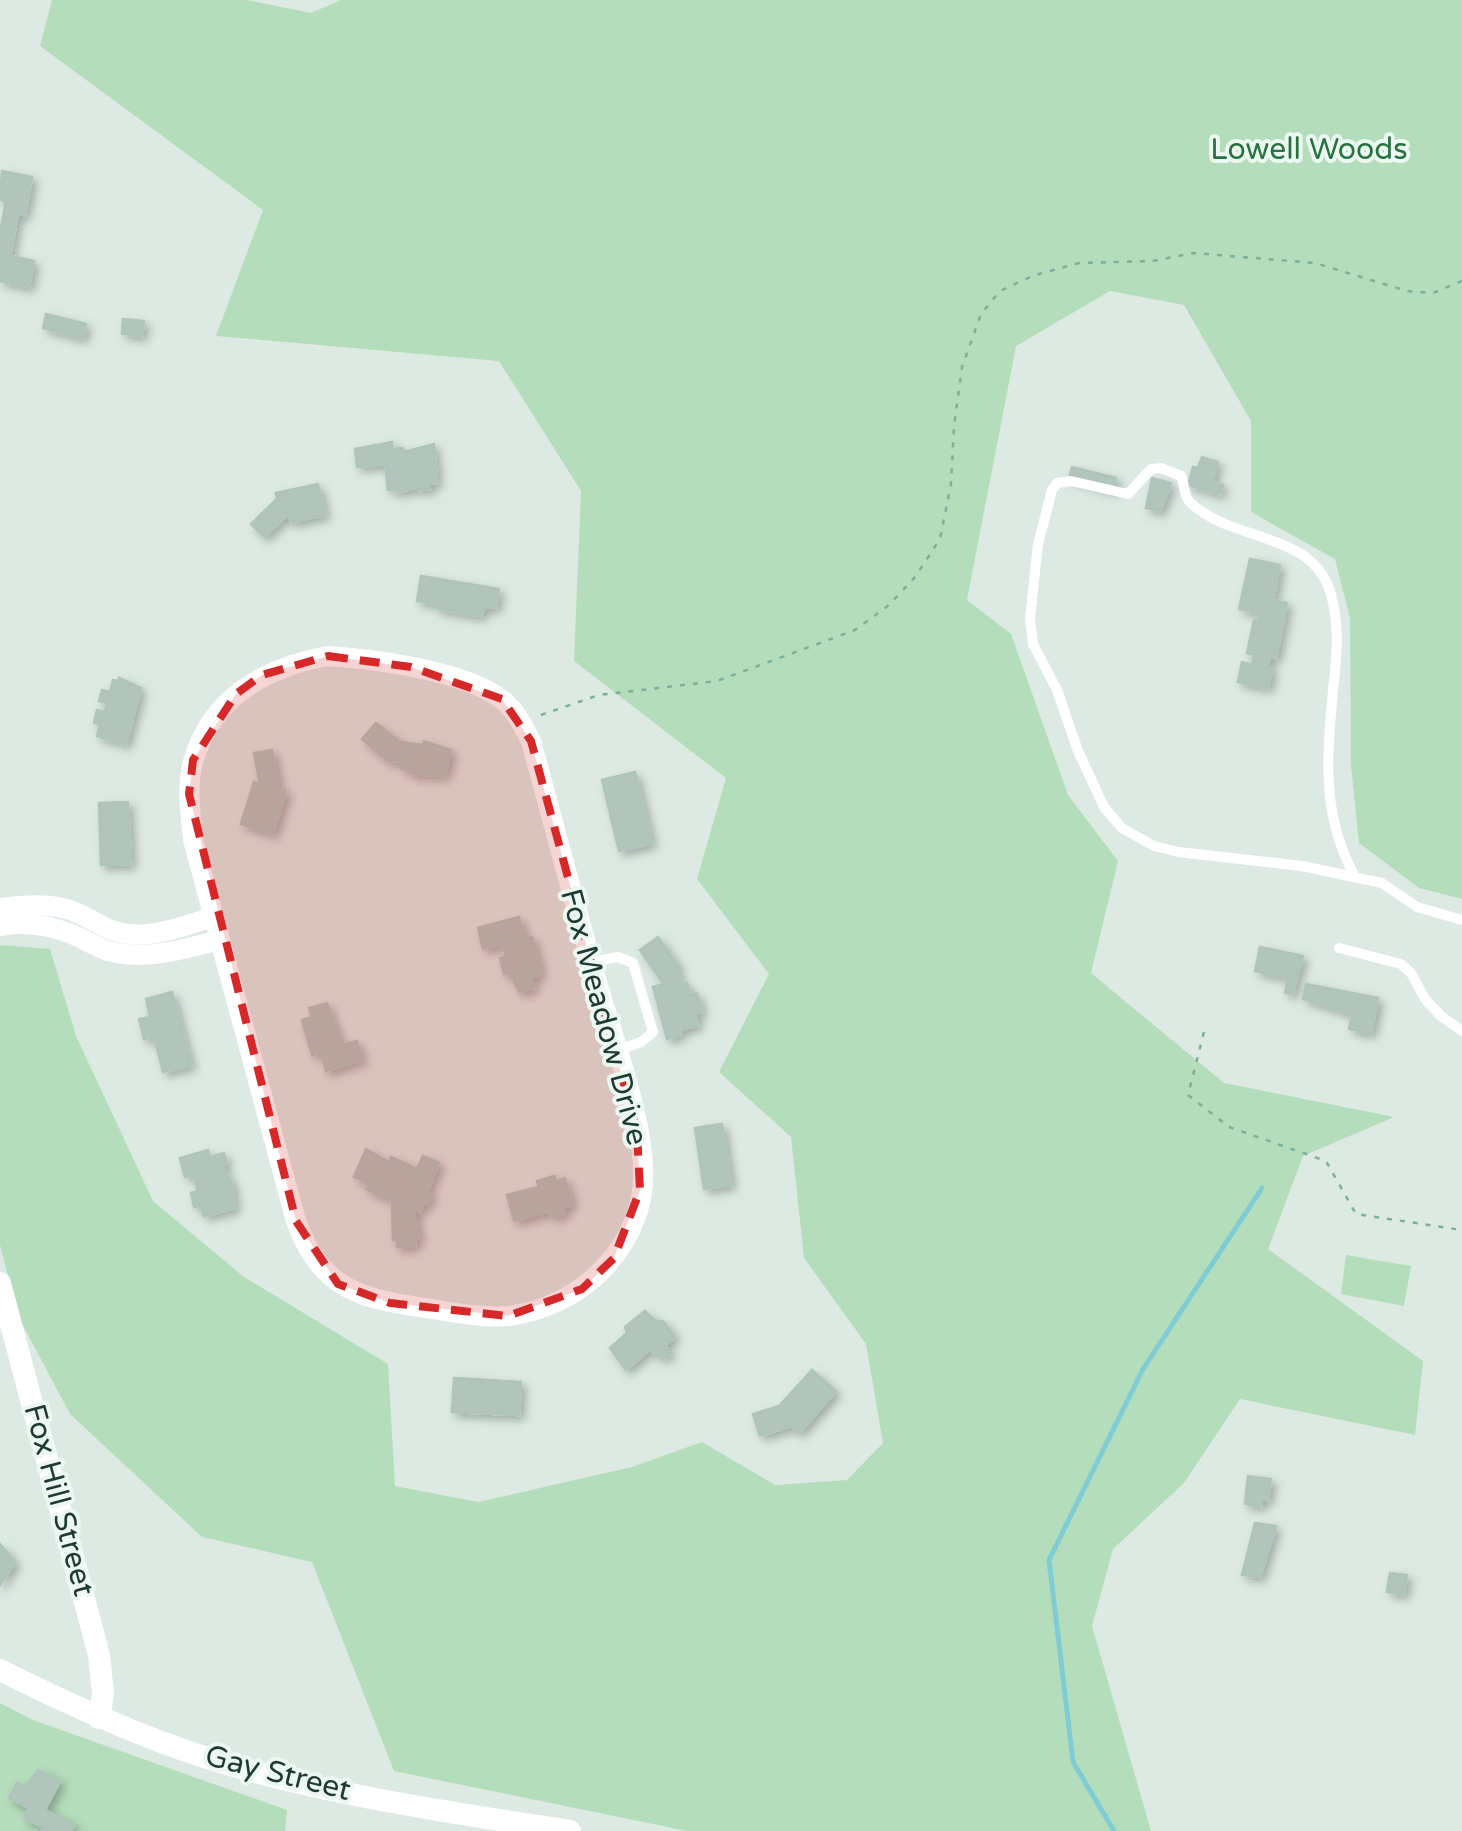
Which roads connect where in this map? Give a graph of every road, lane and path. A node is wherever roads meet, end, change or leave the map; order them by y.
1 (1462, 281) edge
2 (522, 723) junction
3 (1356, 876) junction
4 (0, 908) edge
5 (213, 918) junction
6 (1462, 920) edge
7 (0, 926) edge
8 (219, 940) junction
9 (1339, 948) dead end
10 (591, 962) junction
11 (1204, 1032) dead end
12 (1462, 1032) edge
13 (616, 1050) junction
14 (1462, 1230) edge
15 (0, 1283) edge
16 (0, 1670) edge
17 (99, 1718) junction
18 (570, 1831) edge

1 - 2 path
2 - 5 street, Fox Meadow Drive
2 - 10 street, Fox Meadow Drive
3 - 3 lane
3 - 6 lane
4 - 5 street
5 - 8 street, Fox Meadow Drive
7 - 8 street
8 - 13 street, Fox Meadow Drive
9 - 12 lane
10 - 13 street, Fox Meadow Drive
10 - 13 lane
11 - 14 path
15 - 17 street, Fox Hill Street
16 - 17 street, Gay Street
17 - 18 street, Gay Street

